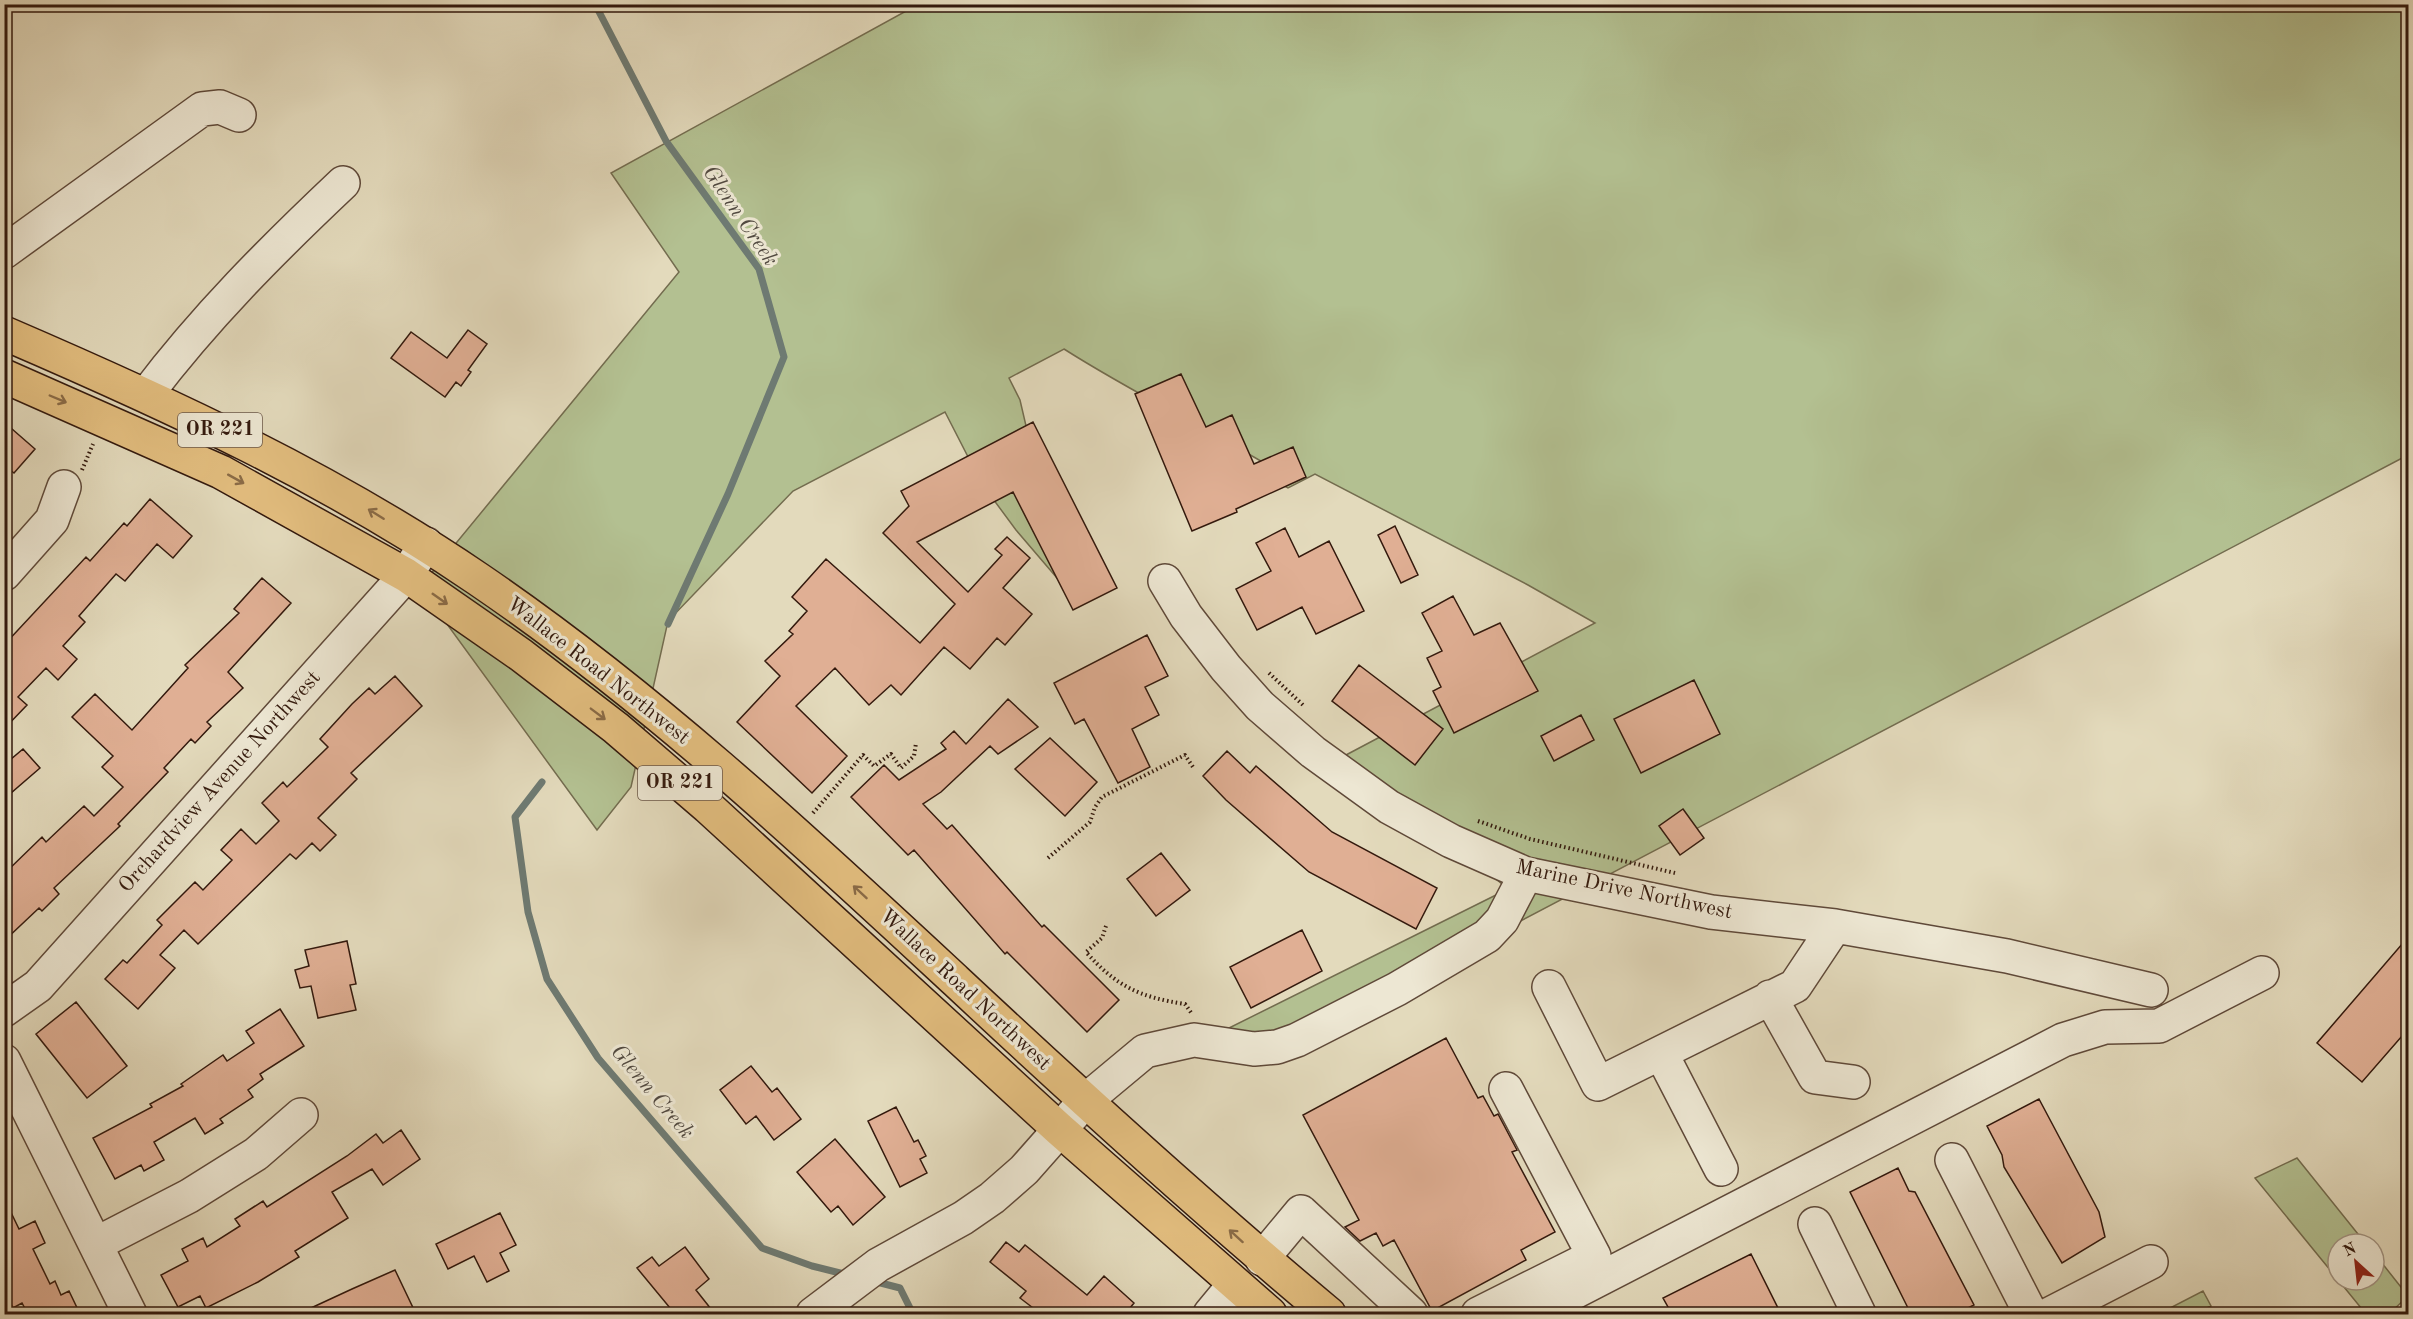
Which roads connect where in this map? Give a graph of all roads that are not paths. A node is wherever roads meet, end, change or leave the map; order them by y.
1 (239, 115) dead end
2 (343, 183) dead end
3 (4, 252) edge
4 (4, 333) edge
5 (4, 376) edge
6 (146, 395) junction
7 (64, 487) road end
8 (426, 544) junction
9 (4, 574) edge
10 (406, 575) junction
11 (1165, 581) dead end
12 (1526, 874) junction
13 (1835, 926) junction
14 (2262, 973) dead end
15 (1549, 987) dead end
16 (2151, 990) dead end
17 (1770, 997) junction
18 (4, 1010) edge
19 (1661, 1053) junction
20 (4, 1061) edge
21 (1853, 1082) dead end
22 (1506, 1089) dead end
23 (1085, 1101) junction
24 (301, 1115) dead end
25 (1059, 1129) junction
26 (1952, 1160) dead end
27 (1721, 1169) dead end
28 (1815, 1224) dead end
29 (96, 1244) junction
30 (1262, 1259) junction
31 (2151, 1262) dead end
32 (1234, 1285) junction
33 (130, 1314) edge
34 (813, 1314) edge
35 (1210, 1314) edge
36 (1270, 1314) edge
37 (1329, 1314) edge
38 (1411, 1314) edge
39 (1479, 1314) edge
40 (1532, 1314) edge
41 (1859, 1314) edge
42 (2031, 1314) edge
43 (2050, 1314) edge

1 - 3 street
2 - 6 street
4 - 6 main road, Wallace Road Northwest / OR 221
5 -> 10 main road, Wallace Road Northwest / OR 221
8 -> 6 main road, Wallace Road Northwest / OR 221
7 - 9 street
8 - 10 street, Orchardview Avenue Northwest
23 -> 8 main road, Wallace Road Northwest / OR 221
10 - 18 street, Orchardview Avenue Northwest
10 -> 25 main road, Wallace Road Northwest / OR 221
11 - 12 street, Marine Drive Northwest
12 - 13 street, Marine Drive Northwest
12 - 23 street
13 - 16 street, Marine Drive Northwest
13 - 17 street
14 - 40 street
15 - 19 street
17 - 19 street
17 - 21 street
19 - 27 street
20 - 29 street
22 - 39 street
23 - 25 street
30 -> 23 main road, Wallace Road Northwest / OR 221
24 - 29 street
25 - 32 main road, Wallace Road Northwest / OR 221
25 - 34 street
26 - 42 street
28 - 41 street
29 - 33 street
30 - 37 main road, Wallace Road Northwest / OR 221
30 - 38 street
31 - 43 street
32 - 35 street
32 - 36 main road, Wallace Road Northwest / OR 221

